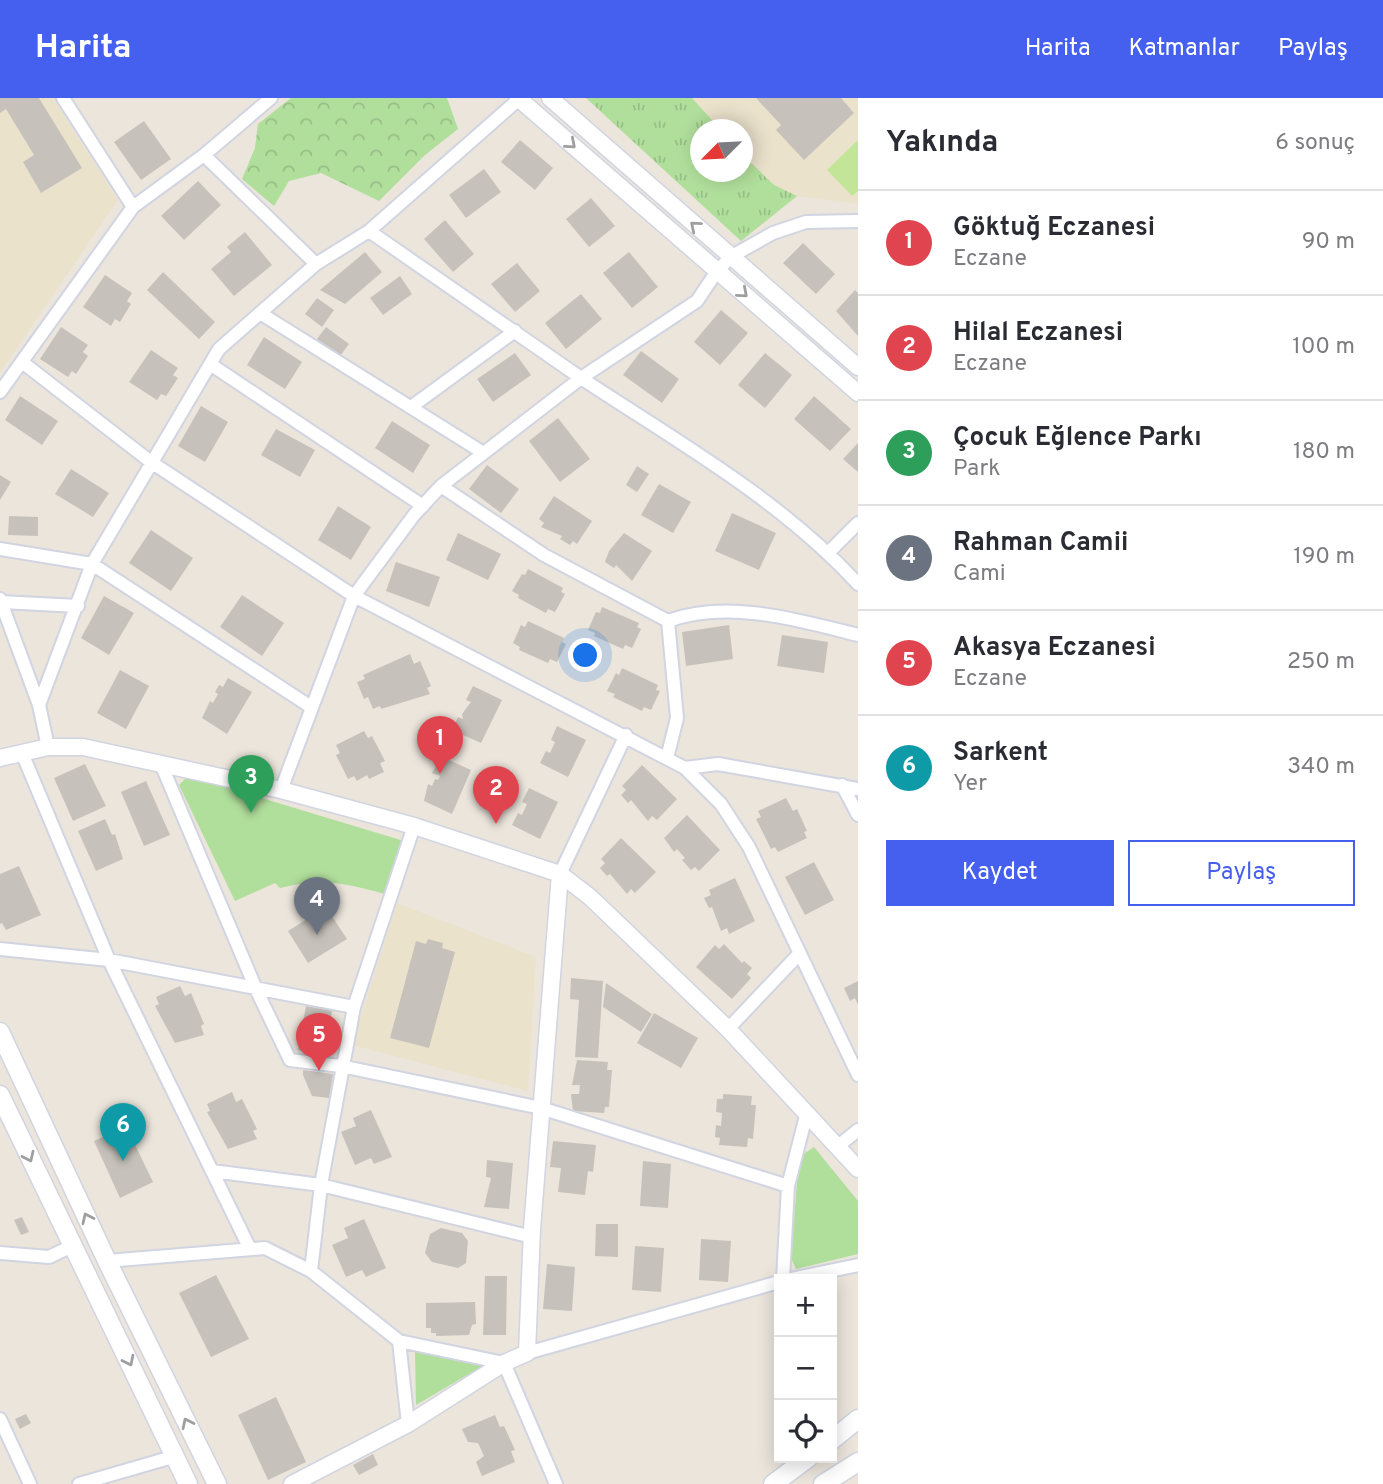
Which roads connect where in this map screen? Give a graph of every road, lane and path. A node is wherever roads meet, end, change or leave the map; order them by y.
1 (63, 98) edge
2 (271, 98) edge
3 (550, 98) edge
4 (519, 99) edge
5 (204, 155) junction
6 (133, 207) junction
7 (858, 221) edge
8 (369, 231) junction
9 (732, 256) junction
10 (316, 264) junction
11 (717, 271) junction
12 (260, 313) junction
13 (515, 331) junction
14 (22, 362) junction
15 (210, 365) junction
16 (858, 367) edge
17 (581, 378) junction
18 (0, 392) edge
19 (858, 393) edge
20 (411, 407) junction
21 (482, 452) junction
22 (151, 462) junction
23 (441, 486) junction
24 (423, 506) junction
25 (858, 523) edge
26 (0, 549) edge
27 (828, 552) junction
28 (92, 564) junction
29 (858, 584) edge
30 (354, 596) junction
31 (1, 601) edge
32 (78, 606) junction
33 (667, 621) junction
34 (858, 635) edge
35 (38, 705) junction
36 (311, 707) junction
37 (626, 735) junction
38 (48, 747) junction
39 (22, 753) junction
40 (0, 758) edge
41 (667, 758) junction
42 (160, 764) junction
43 (685, 768) junction
44 (842, 785) junction
45 (858, 789) edge
46 (281, 790) junction
47 (858, 815) edge
48 (414, 825) junction
49 (560, 874) junction
50 (0, 949) edge
51 (800, 953) junction
52 (109, 960) junction
53 (256, 989) junction
54 (354, 1007) junction
55 (727, 1029) junction
56 (0, 1032) edge
57 (341, 1066) junction
58 (858, 1075) edge
59 (0, 1095) edge
60 (541, 1108) junction
61 (806, 1116) junction
62 (858, 1130) edge
63 (837, 1147) junction
64 (858, 1169) edge
65 (212, 1171) junction
66 (321, 1185) junction
67 (788, 1186) junction
68 (532, 1237) junction
69 (72, 1246) junction
70 (250, 1249) junction
71 (0, 1253) edge
72 (107, 1261) junction
73 (858, 1265) edge
74 (311, 1271) junction
75 (782, 1274) edge
76 (815, 1274) edge
77 (774, 1283) edge
78 (399, 1342) junction
79 (527, 1353) junction
80 (504, 1363) junction
81 (0, 1419) edge
82 (858, 1419) edge
83 (408, 1424) junction
84 (837, 1436) edge
85 (176, 1456) junction
86 (858, 1462) edge
87 (801, 1463) edge
88 (30, 1484) edge
89 (79, 1484) edge
90 (188, 1484) edge
91 (217, 1484) edge
92 (292, 1484) edge
93 (556, 1484) edge
94 (773, 1484) edge
95 (823, 1484) edge

1 - 6 street
2 - 5 street
9 -> 3 street
4 - 8 street
4 -> 11 street
5 - 6 street
5 - 10 street
6 - 14 street
7 - 9 street
8 - 10 street
8 - 13 street
9 - 11 street
9 - 16 street
10 - 12 street
11 - 17 street
11 -> 19 street
12 - 15 street
12 - 20 street
13 - 17 street
13 - 20 street
14 - 18 street
14 - 22 street
15 - 22 street
15 - 24 street
17 - 21 street
17 - 27 street
20 - 21 street
21 - 23 street
22 - 28 street
22 - 30 street
23 - 24 street
23 - 33 street
24 - 30 street
25 - 27 street
26 - 28 street
27 - 29 street
28 - 32 street
28 - 36 street
30 - 36 street
30 - 37 street
31 - 32 street
31 - 35 street
32 - 35 street
33 - 34 street
33 - 41 street
35 - 38 street
36 - 46 street
37 - 41 street
37 - 49 street
38 - 39 street
38 - 42 street
39 - 40 street
39 - 52 street
41 - 43 street
42 - 46 street
42 - 53 street
43 - 44 street
43 - 51 street
44 - 45 street
44 - 47 street
46 - 48 street
48 - 49 street
48 - 54 street
49 - 55 street
49 - 60 street
50 - 52 street
51 - 55 street
51 - 58 street
52 - 53 street
52 - 65 street
53 - 54 street
53 - 57 street
54 - 57 street
55 - 61 street
72 -> 56 main road
57 - 60 street
57 - 66 street
59 -> 69 main road
60 - 67 street
60 - 68 street
61 - 63 street
61 - 67 street
62 - 63 street
63 - 64 street
65 - 66 street
65 - 70 street
66 - 68 street
66 - 74 street
67 - 75 street
68 - 79 street
69 - 71 street
69 -> 85 main road
70 - 72 street
70 - 74 street
91 -> 72 main road
73 - 76 street
74 - 78 street
77 - 79 street
78 - 80 street
78 - 83 street
79 - 80 street
80 - 83 street
80 - 93 street
81 - 88 street
82 - 84 main road
83 - 92 street
85 - 89 street
85 - 90 main road
86 - 95 main road
87 - 94 main road

